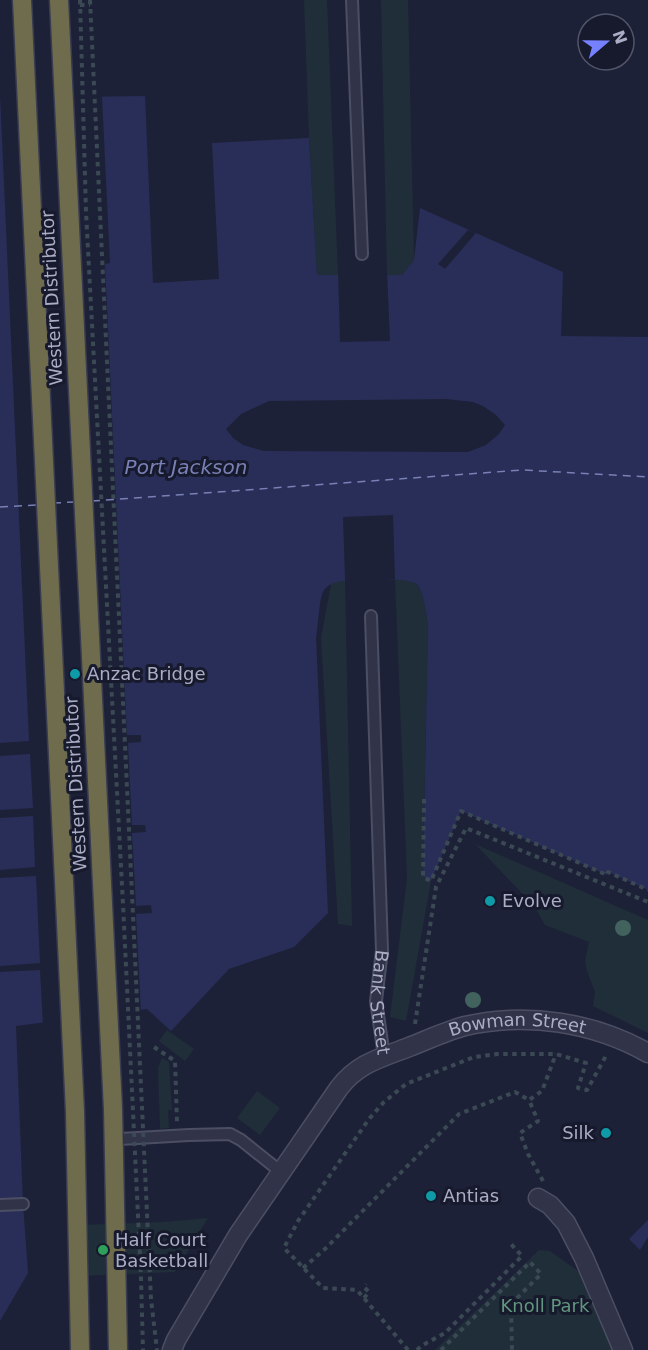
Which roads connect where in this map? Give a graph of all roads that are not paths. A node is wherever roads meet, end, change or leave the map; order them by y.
1 (22, 0) edge
2 (59, 0) edge
3 (352, 0) edge
4 (362, 254) dead end
5 (371, 616) dead end
6 (648, 1053) edge
7 (384, 1056) junction
8 (120, 1139) dead end
9 (281, 1172) junction
10 (538, 1198) dead end
11 (24, 1204) dead end
12 (0, 1205) edge
13 (80, 1350) edge
14 (118, 1350) edge
15 (172, 1350) edge
16 (623, 1350) edge

1 - 13 highway, Western Distributor
2 - 14 highway, Western Distributor
3 - 4 lane
5 - 7 lane, Bank Street
6 - 7 street, Bowman Street
7 - 9 street, Bank Street
8 - 9 lane
9 - 15 street, Bank Street
10 - 16 street
11 - 12 lane

